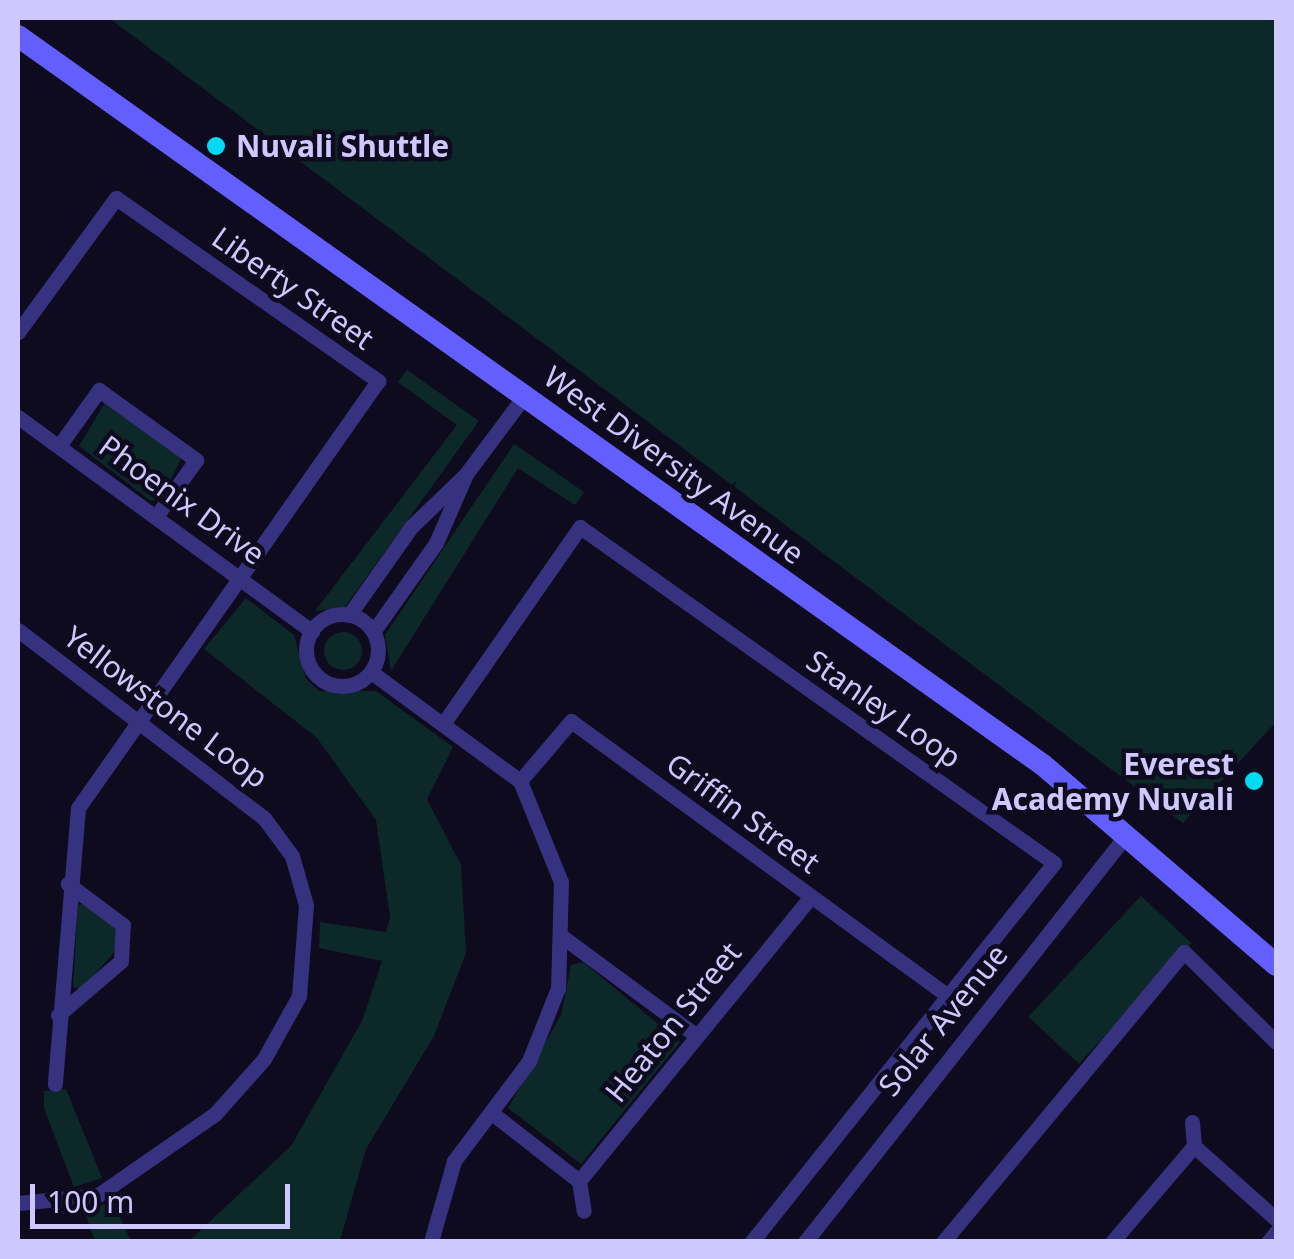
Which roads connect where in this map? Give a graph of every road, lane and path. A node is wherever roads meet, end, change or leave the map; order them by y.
1 (18, 36) edge
2 (18, 332) edge
3 (524, 395) junction
4 (18, 417) edge
5 (59, 446) junction
6 (466, 474) junction
7 (157, 515) junction
8 (240, 576) junction
9 (349, 615) junction
10 (18, 630) edge
11 (312, 631) junction
12 (373, 632) junction
13 (371, 672) junction
14 (140, 720) junction
15 (443, 724) junction
16 (520, 781) junction
17 (1127, 834) junction
18 (68, 884) junction
19 (811, 897) junction
20 (564, 938) junction
21 (1276, 964) edge
22 (948, 996) junction
23 (58, 1015) junction
24 (697, 1036) junction
25 (1276, 1042) edge
26 (55, 1084) dead end
27 (493, 1114) junction
28 (1192, 1122) dead end
29 (1194, 1146) junction
30 (579, 1182) junction
31 (18, 1204) edge
32 (584, 1211) dead end
33 (1276, 1220) edge
34 (1276, 1232) edge
35 (431, 1242) edge
36 (751, 1242) edge
37 (805, 1242) edge
38 (943, 1242) edge
39 (1112, 1242) edge
40 (1268, 1242) edge

1 - 3 street, West Diversity Avenue
2 - 8 street, Liberty Street
3 - 6 street
3 - 17 street, West Diversity Avenue
4 - 5 street, Phoenix Drive
5 - 7 street, Phoenix Drive
5 - 7 street
6 - 9 street
6 - 12 street
7 - 8 street, Phoenix Drive
8 - 11 street, Phoenix Drive
8 - 14 street
9 - 11 street
9 - 12 street
10 - 14 street, Yellowstone Loop
11 - 13 street
12 - 13 street
13 - 15 street
14 - 18 street
14 - 31 street, Yellowstone Loop
15 - 16 street
15 - 22 street, Stanley Loop
16 - 19 street, Griffin Street
16 - 20 street
17 - 21 street, West Diversity Avenue
17 - 37 street, Solar Avenue
18 - 23 street
18 - 23 street
19 - 22 street, Griffin Street
19 - 24 street, Heaton Street
20 - 24 street
20 - 27 street
22 - 36 street, Stanley Loop
23 - 26 street
24 - 30 street, Heaton Street
25 - 38 street
27 - 30 street
27 - 35 street
28 - 29 street
29 - 33 street
29 - 39 street
30 - 32 street
34 - 40 street

